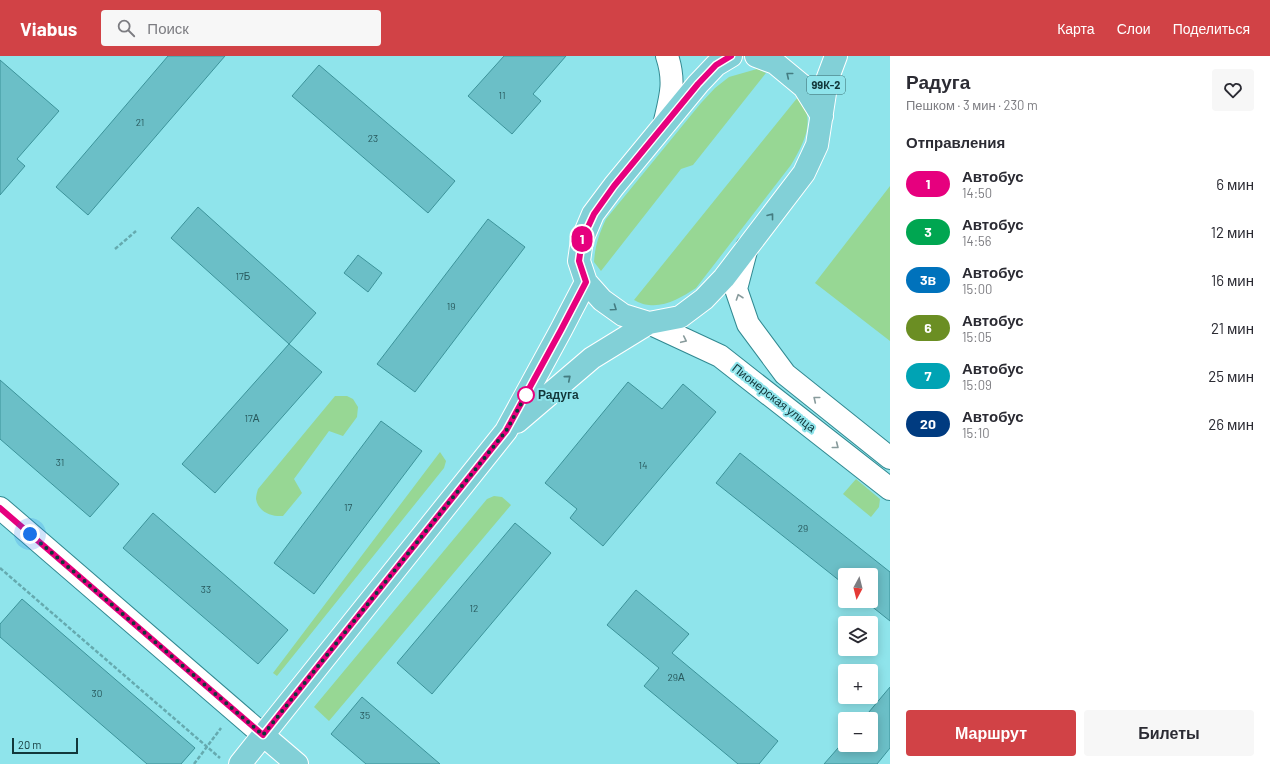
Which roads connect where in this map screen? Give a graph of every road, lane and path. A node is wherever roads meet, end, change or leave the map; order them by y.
1 (667, 56) edge
2 (731, 56) edge
3 (756, 56) edge
4 (836, 56) edge
5 (822, 116) junction
6 (664, 126) junction
7 (136, 231) dead end
8 (747, 247) junction
9 (114, 248) dead end
10 (586, 282) junction
11 (649, 323) junction
12 (506, 431) junction
13 (890, 458) edge
14 (890, 489) edge
15 (0, 508) edge
16 (0, 568) edge
17 (224, 724) dead end
18 (263, 735) junction
19 (207, 747) junction
20 (230, 761) edge
21 (194, 764) edge
22 (297, 764) edge

1 - 6 main road
2 - 6 main road
5 -> 3 main road
4 - 5 main road, 99К-2
8 -> 5 main road
6 - 10 main road
7 - 9 path
8 - 11 main road
13 -> 8 main road, Пионерская улица
10 -> 11 main road
10 - 12 main road
12 -> 11 main road
11 -> 14 main road, Пионерская улица
12 - 18 main road
15 - 18 main road
16 - 19 path
17 - 19 path
18 - 20 main road
18 - 22 main road
19 - 20 path
19 - 21 path

